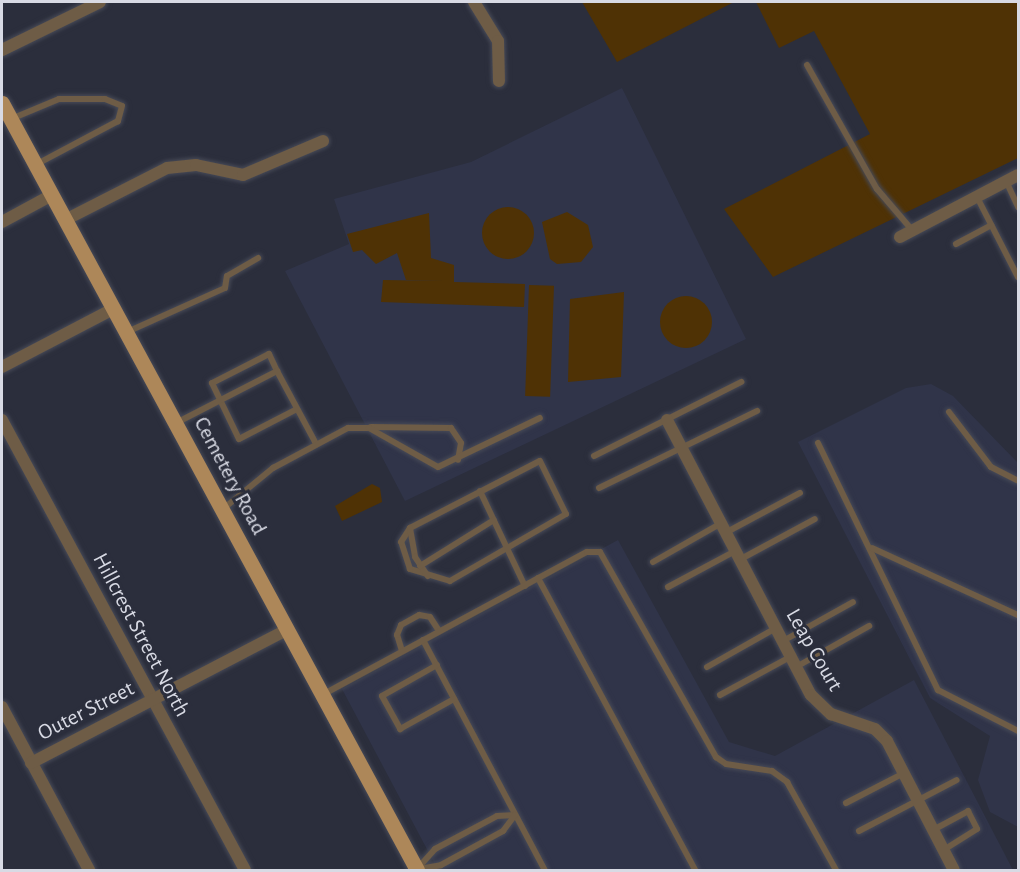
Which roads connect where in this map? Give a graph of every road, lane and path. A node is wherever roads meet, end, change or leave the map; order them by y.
1 (100, 2) edge
2 (474, 2) edge
3 (2, 50) edge
4 (807, 65) dead end
5 (499, 81) dead end
6 (2, 103) edge
7 (10, 119) junction
8 (323, 141) dead end
9 (35, 165) junction
10 (1018, 175) edge
11 (1006, 182) junction
12 (52, 195) junction
13 (977, 197) junction
14 (1018, 207) edge
15 (65, 220) junction
16 (2, 222) edge
17 (991, 225) junction
18 (912, 230) junction
19 (900, 237) dead end
20 (956, 243) dead end
21 (258, 258) dead end
22 (1018, 277) edge
23 (113, 309) junction
24 (126, 332) junction
25 (2, 368) edge
26 (277, 371) junction
27 (741, 382) dead end
28 (219, 400) junction
29 (297, 409) junction
30 (757, 411) dead end
31 (949, 412) dead end
32 (540, 418) dead end
33 (2, 420) edge
34 (667, 420) junction
35 (176, 423) junction
36 (369, 428) junction
37 (315, 442) junction
38 (818, 442) dead end
39 (681, 448) junction
40 (594, 456) dead end
41 (458, 460) junction
42 (1018, 482) edge
43 (599, 488) dead end
44 (480, 491) junction
45 (800, 493) dead end
46 (222, 510) junction
47 (815, 519) dead end
48 (494, 520) junction
49 (410, 528) junction
50 (723, 529) junction
51 (506, 545) junction
52 (871, 548) junction
53 (737, 556) junction
54 (653, 562) dead end
55 (420, 566) junction
56 (538, 578) junction
57 (430, 579) junction
58 (525, 586) junction
59 (668, 587) dead end
60 (852, 602) dead end
61 (1018, 615) edge
62 (869, 627) dead end
63 (776, 628) junction
64 (287, 630) junction
65 (439, 631) junction
66 (423, 640) junction
67 (783, 641) junction
68 (402, 651) junction
69 (794, 662) junction
70 (437, 665) junction
71 (707, 667) dead end
72 (322, 695) junction
73 (720, 695) dead end
74 (454, 699) junction
75 (153, 700) junction
76 (2, 707) edge
77 (1018, 731) edge
78 (31, 763) junction
79 (903, 773) junction
80 (957, 780) dead end
81 (917, 800) junction
82 (846, 803) dead end
83 (515, 815) junction
84 (933, 830) junction
85 (859, 831) dead end
86 (943, 850) junction
87 (89, 870) edge
88 (244, 870) edge
89 (417, 870) edge
90 (545, 870) edge
91 (695, 870) edge
92 (836, 870) edge
93 (954, 870) edge

1 - 3 street
2 - 5 street
4 - 18 lane
6 - 7 main road, Cemetery Road
7 - 9 main road, Cemetery Road
7 - 9 lane
8 - 15 street
9 - 12 main road, Cemetery Road
10 - 11 street
11 - 13 street
11 - 14 lane
12 - 15 main road, Cemetery Road
12 - 16 street
13 - 17 lane
13 - 18 street
15 - 23 main road, Cemetery Road
17 - 20 lane
17 - 22 lane
18 - 19 street
21 - 24 lane
23 - 24 main road, Cemetery Road
23 - 25 street
24 - 35 main road, Cemetery Road
26 - 28 lane
26 - 28 lane
26 - 29 lane
27 - 34 lane
28 - 29 lane
28 - 35 lane
29 - 37 lane
30 - 39 lane
31 - 42 lane
32 - 41 lane
33 - 75 street, Hillcrest Street North
34 - 39 street, Leap Court
34 - 40 lane
35 - 46 main road, Cemetery Road
36 - 37 lane
36 - 41 lane
36 - 41 lane
37 - 46 lane
38 - 52 lane
39 - 43 lane
39 - 50 street, Leap Court
44 - 48 lane
44 - 49 lane
44 - 51 lane
45 - 50 lane
46 - 64 main road, Cemetery Road
47 - 53 lane
48 - 51 lane
48 - 55 lane
49 - 55 lane
49 - 57 lane
50 - 53 street, Leap Court
50 - 54 lane
51 - 57 lane
51 - 58 lane
52 - 61 lane
52 - 77 lane
53 - 59 lane
53 - 63 street, Leap Court
55 - 57 lane
56 - 58 lane
56 - 91 lane
56 - 92 lane
58 - 65 lane
60 - 67 lane
62 - 69 lane
63 - 67 street, Leap Court
63 - 71 lane
64 - 72 main road, Cemetery Road
64 - 75 street, Outer Street
65 - 66 lane
65 - 68 lane
66 - 68 lane
66 - 70 lane
67 - 69 street, Leap Court
68 - 72 lane
69 - 73 lane
69 - 79 street, Leap Court
70 - 74 lane
70 - 74 lane
72 - 89 main road, Cemetery Road
74 - 83 lane
75 - 78 street, Outer Street
75 - 88 street, Hillcrest Street North
76 - 78 street
78 - 87 street
79 - 81 street, Leap Court
79 - 82 lane
80 - 81 lane
81 - 84 street, Leap Court
81 - 85 lane
83 - 89 lane
83 - 89 lane
83 - 90 lane
84 - 86 street, Leap Court
84 - 86 lane
86 - 93 street, Leap Court

